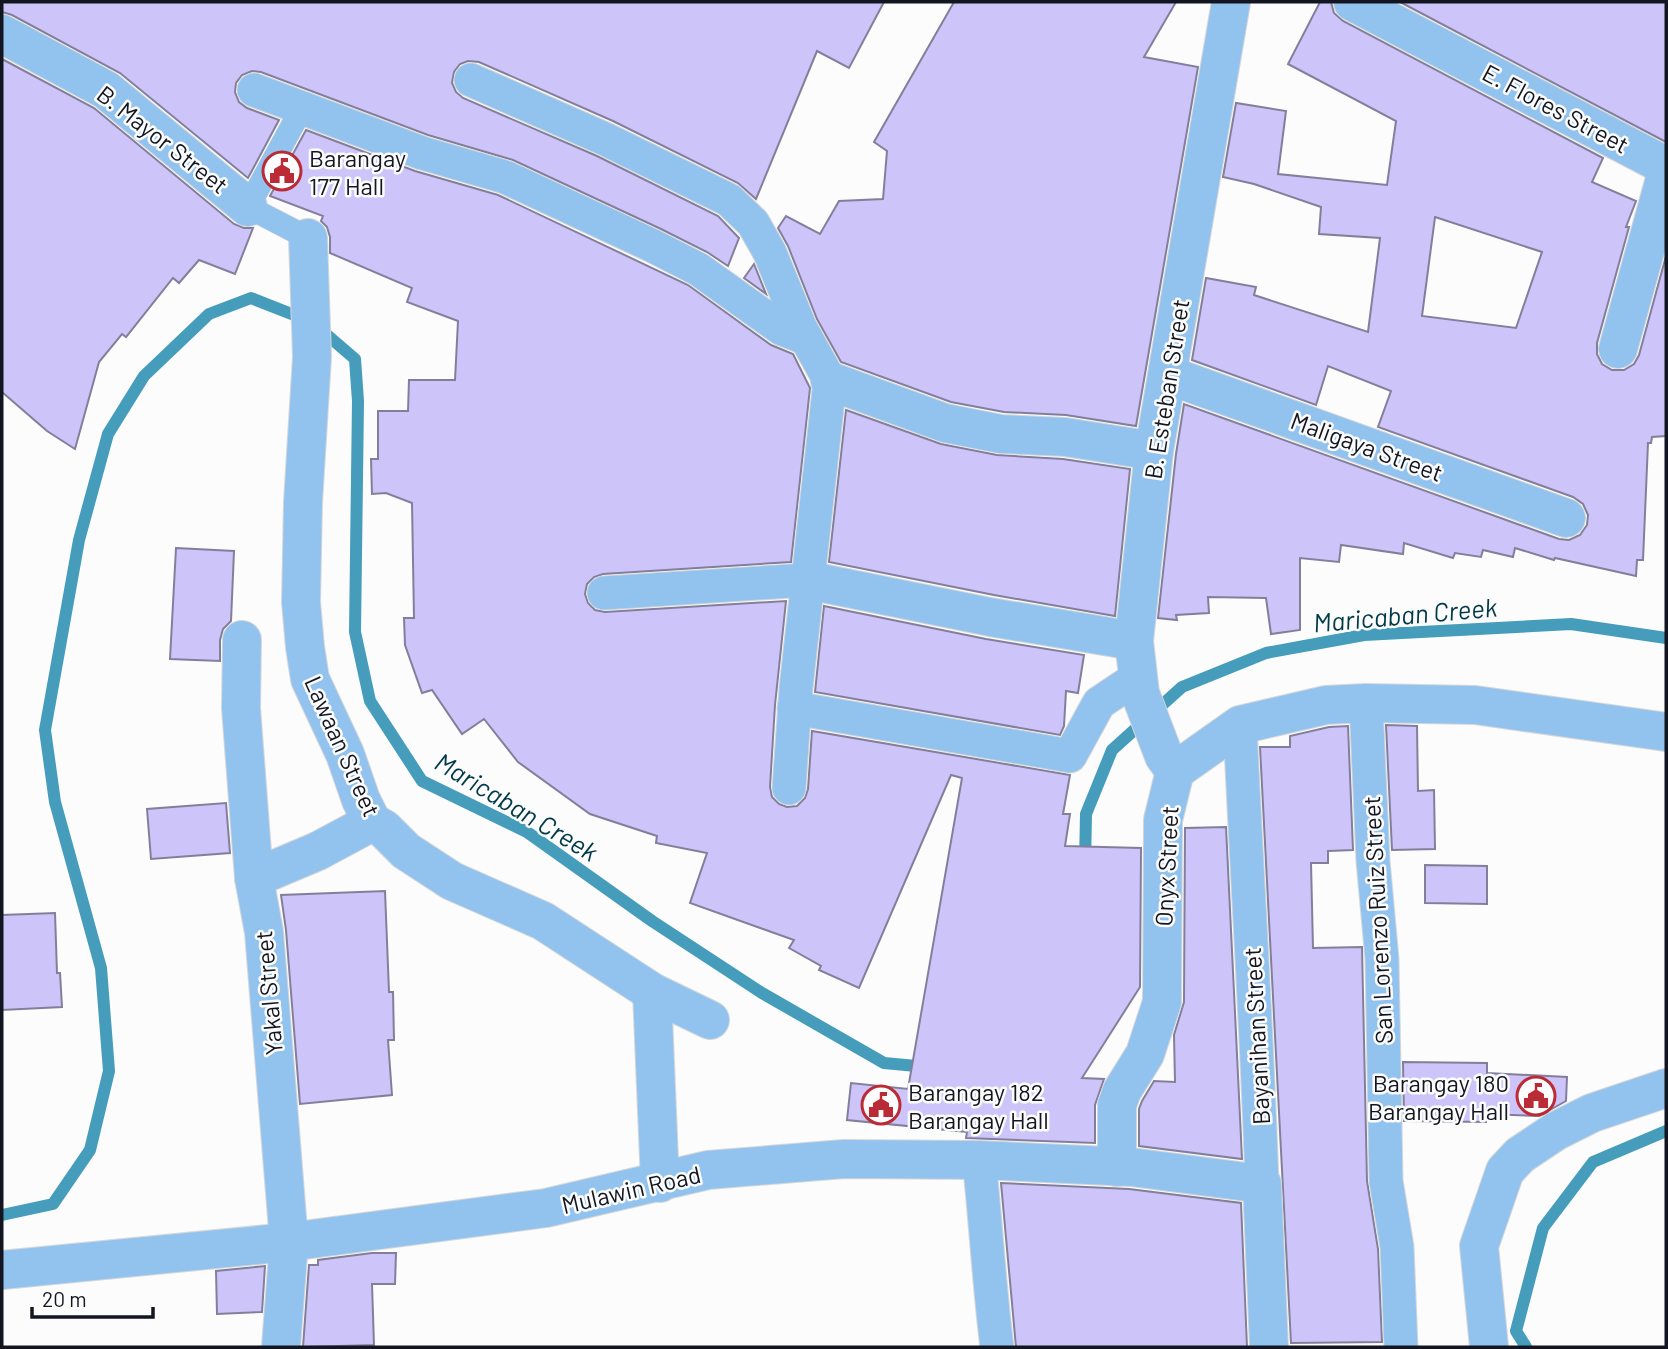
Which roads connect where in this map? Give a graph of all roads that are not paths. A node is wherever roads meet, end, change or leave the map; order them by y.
1 (1231, 2) edge
2 (1353, 2) edge
3 (2, 34) edge
4 (471, 80) dead end
5 (254, 90) dead end
6 (302, 108) junction
7 (248, 207) junction
8 (308, 238) joint
9 (805, 338) junction
10 (1618, 349) dead end
11 (1168, 374) junction
12 (830, 381) junction
13 (1154, 452) junction
14 (1566, 518) dead end
15 (807, 580) junction
16 (604, 593) dead end
17 (242, 640) dead end
18 (1138, 671) junction
19 (1366, 703) junction
20 (794, 708) junction
21 (1240, 725) junction
22 (1666, 732) edge
23 (1169, 764) junction
24 (789, 788) dead end
25 (372, 822) junction
26 (254, 878) junction
27 (652, 992) junction
28 (710, 1020) dead end
29 (1666, 1088) edge
30 (979, 1160) junction
31 (1117, 1167) junction
32 (660, 1183) junction
33 (1262, 1184) junction
34 (289, 1242) junction
35 (2, 1270) edge
36 (281, 1347) edge
37 (997, 1347) edge
38 (1269, 1347) edge
39 (1401, 1347) edge
40 (1489, 1347) edge

1 - 11 street, B. Esteban Street
2 - 10 street, E. Flores Street
3 - 7 street, B. Mayor Street
4 - 9 street
5 - 6 street
6 - 7 lane
6 - 9 street
7 - 8 lane
8 - 25 street, Lawaan Street
9 - 12 street
11 - 13 street, B. Esteban Street
11 - 14 street, Maligaya Street
12 - 13 street
12 - 15 street
13 - 18 street, B. Esteban Street
15 - 16 street
15 - 18 street
15 - 20 street
17 - 26 street, Yakal Street
18 - 20 street
18 - 23 street, B. Esteban Street
19 - 21 street, Onyx Street
19 - 22 street, Onyx Street
19 - 39 street, San Lorenzo Ruiz Street
20 - 24 street
21 - 23 street, Onyx Street
21 - 33 street, Bayanihan Street
23 - 31 street, Onyx Street
25 - 26 street
25 - 27 street, Lawaan Street
26 - 34 street, Yakal Street
27 - 28 street, Lawaan Street
27 - 32 street
29 - 40 street
30 - 31 street, Mulawin Road
30 - 32 street, Mulawin Road
30 - 37 street
31 - 33 street, Mulawin Road
32 - 34 street, Mulawin Road
33 - 38 street, Bayanihan Street
34 - 35 street, Mulawin Road
34 - 36 street, Yakal Street

